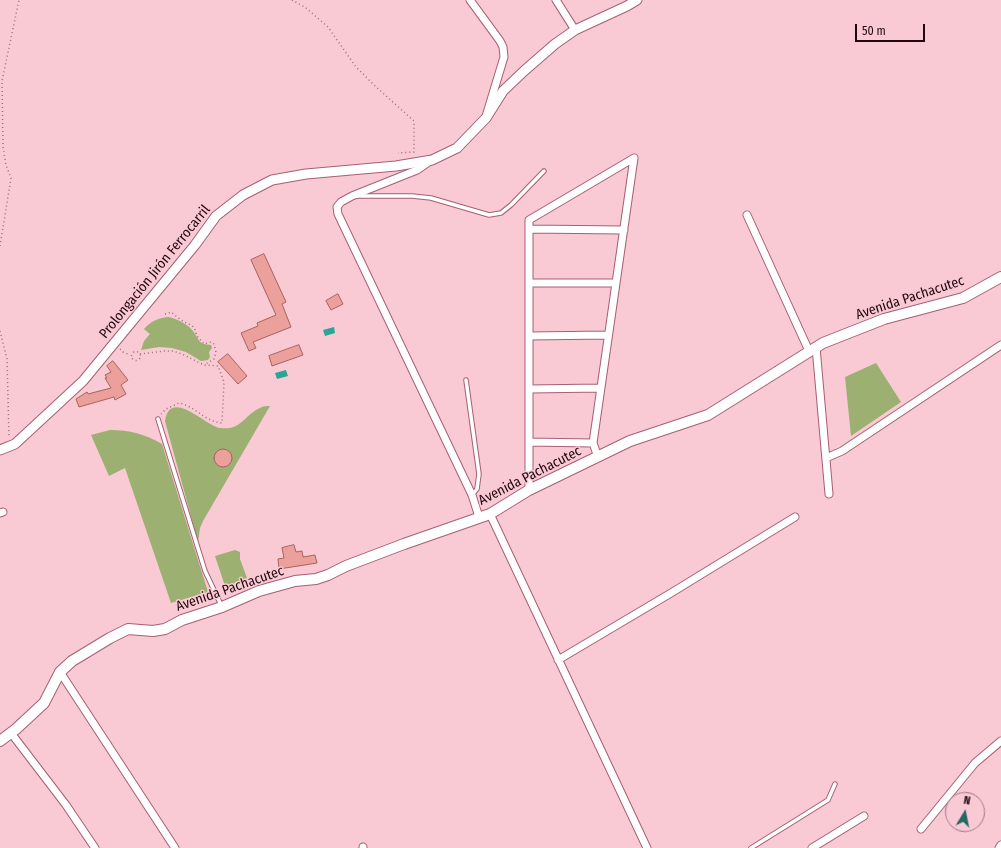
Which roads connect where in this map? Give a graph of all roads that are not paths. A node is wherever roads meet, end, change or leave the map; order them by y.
1 (470, 0) edge
2 (556, 0) edge
3 (637, 0) edge
4 (575, 30) junction
5 (486, 118) junction
6 (432, 160) junction
7 (544, 171) dead end
8 (352, 196) junction
9 (747, 215) dead end
10 (529, 229) junction
11 (624, 230) junction
12 (1001, 277) edge
13 (529, 283) junction
14 (616, 283) junction
15 (529, 336) junction
16 (608, 336) junction
17 (1001, 345) edge
18 (812, 349) junction
19 (466, 380) dead end
20 (601, 388) junction
21 (529, 389) junction
22 (158, 419) road end
23 (529, 442) junction
24 (593, 443) junction
25 (0, 450) edge
26 (598, 457) junction
27 (826, 458) junction
28 (529, 490) junction
29 (829, 494) dead end
30 (472, 495) junction
31 (490, 514) junction
32 (479, 517) junction
33 (795, 517) dead end
34 (222, 607) junction
35 (558, 660) junction
36 (60, 672) junction
37 (11, 733) junction
38 (0, 741) edge
39 (1001, 741) edge
40 (835, 784) dead end
41 (864, 816) dead end
42 (921, 829) dead end
43 (1001, 845) edge
44 (95, 848) edge
45 (175, 848) edge
46 (647, 848) edge
47 (751, 848) edge
48 (812, 848) edge
49 (999, 848) edge

1 - 5 street
2 - 4 street
3 - 4 street, Prolongación Jirón Ferrocarril
4 - 5 street, Prolongación Jirón Ferrocarril
5 - 6 street, Prolongación Jirón Ferrocarril
6 - 8 street
6 - 25 street, Prolongación Jirón Ferrocarril
7 - 8 lane
8 - 30 street
9 - 18 street
10 - 11 street
10 - 11 street
10 - 13 street
11 - 14 street
12 - 18 main road, Avenida Pachacutec
13 - 14 street
13 - 15 street
14 - 16 street
15 - 16 street
15 - 21 street
16 - 20 street
17 - 27 street
18 - 26 main road, Avenida Pachacutec
18 - 27 street
19 - 30 lane
20 - 21 street
20 - 24 street
21 - 23 street
22 - 34 lane
23 - 24 street
23 - 28 street
24 - 26 street
26 - 28 main road, Avenida Pachacutec
27 - 29 street
28 - 31 main road, Avenida Pachacutec
30 - 32 street
31 - 32 main road, Avenida Pachacutec
31 - 35 street
32 - 34 main road, Avenida Pachacutec
33 - 35 street
34 - 36 main road, Avenida Pachacutec
35 - 46 street
36 - 37 main road, Avenida Pachacutec
36 - 45 street
37 - 38 main road, Avenida Pachacutec
37 - 44 street
39 - 42 street
40 - 47 lane
41 - 48 street
43 - 49 street

